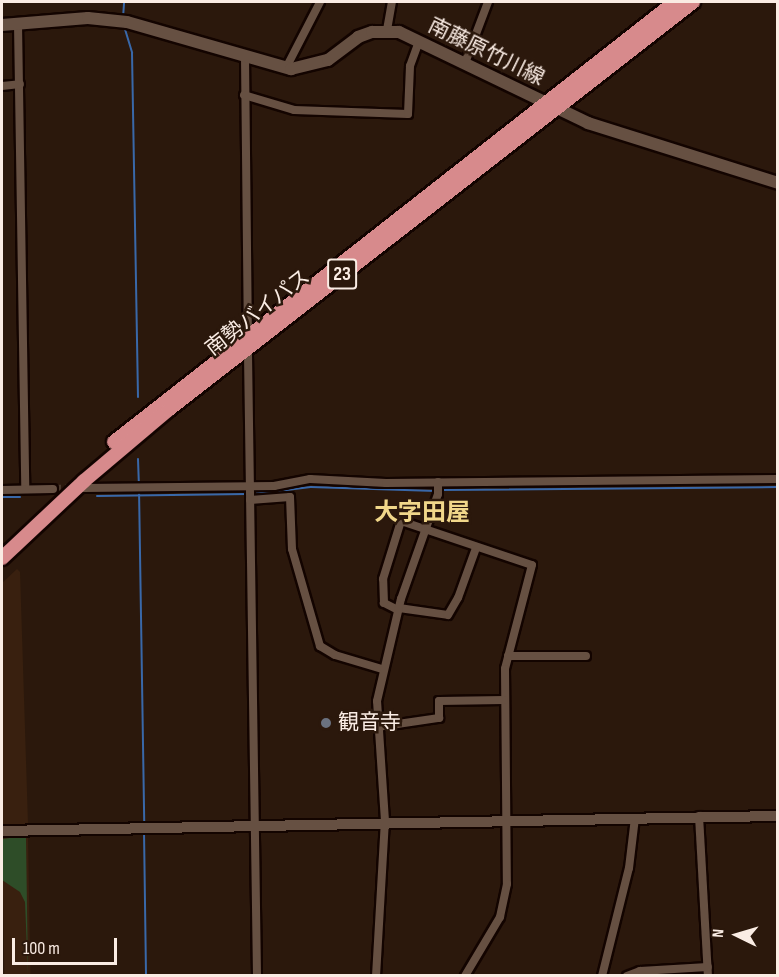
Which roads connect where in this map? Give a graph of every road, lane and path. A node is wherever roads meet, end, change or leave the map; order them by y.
1 (320, 2) edge
2 (392, 2) edge
3 (488, 2) edge
4 (675, 2) edge
5 (693, 2) edge
6 (18, 24) junction
7 (2, 25) edge
8 (387, 30) junction
9 (419, 41) junction
10 (244, 57) junction
11 (465, 63) junction
12 (286, 68) junction
13 (20, 84) junction
14 (2, 86) edge
15 (244, 95) junction
16 (551, 105) junction
17 (777, 183) edge
18 (248, 327) dead end
19 (248, 354) dead end
20 (777, 479) edge
21 (84, 488) tunnel mouth
22 (438, 488) junction
23 (25, 489) junction
24 (53, 489) tunnel mouth
25 (2, 490) edge
26 (250, 493) junction
27 (427, 530) junction
28 (2, 544) edge
29 (476, 548) junction
30 (2, 558) edge
31 (398, 609) junction
32 (508, 656) junction
33 (586, 656) dead end
34 (382, 669) junction
35 (504, 699) junction
36 (376, 728) junction
37 (699, 816) junction
38 (777, 816) edge
39 (635, 818) junction
40 (385, 821) junction
41 (505, 821) junction
42 (255, 825) junction
43 (2, 831) edge
44 (708, 971) edge
45 (257, 975) edge
46 (376, 975) edge
47 (465, 975) edge
48 (602, 975) edge
49 (627, 975) edge

1 - 12 street
2 - 8 street
3 - 11 street
4 - 16 highway, 南勢バイパス / 23
5 - 16 highway, 南勢バイパス / 23
6 - 7 main road
6 - 10 main road
6 - 13 street
8 - 9 main road, 南藤原竹川線
8 - 12 main road
9 - 11 main road, 南藤原竹川線
9 - 15 street
10 - 12 main road
10 - 15 street
11 - 16 main road, 南藤原竹川線
13 - 14 street
13 - 23 street
15 - 18 street
16 - 17 main road, 南藤原竹川線
16 - 28 highway, 南勢バイパス / 23
16 - 30 highway, 南勢バイパス / 23
19 - 26 street
20 - 22 street
21 - 26 street
22 - 26 street
22 - 27 street
23 - 24 street
23 - 25 street
26 - 34 street
26 - 42 street
27 - 29 street
27 - 31 street
27 - 31 street
29 - 31 street
29 - 32 street
31 - 34 street
32 - 33 street
32 - 35 street
34 - 36 street
35 - 36 street
35 - 41 street
36 - 40 street
37 - 38 street
37 - 39 street
37 - 44 street
39 - 41 street
39 - 48 street
40 - 41 street
40 - 42 street
40 - 46 street
41 - 47 street
42 - 43 street
42 - 45 street
44 - 49 street

